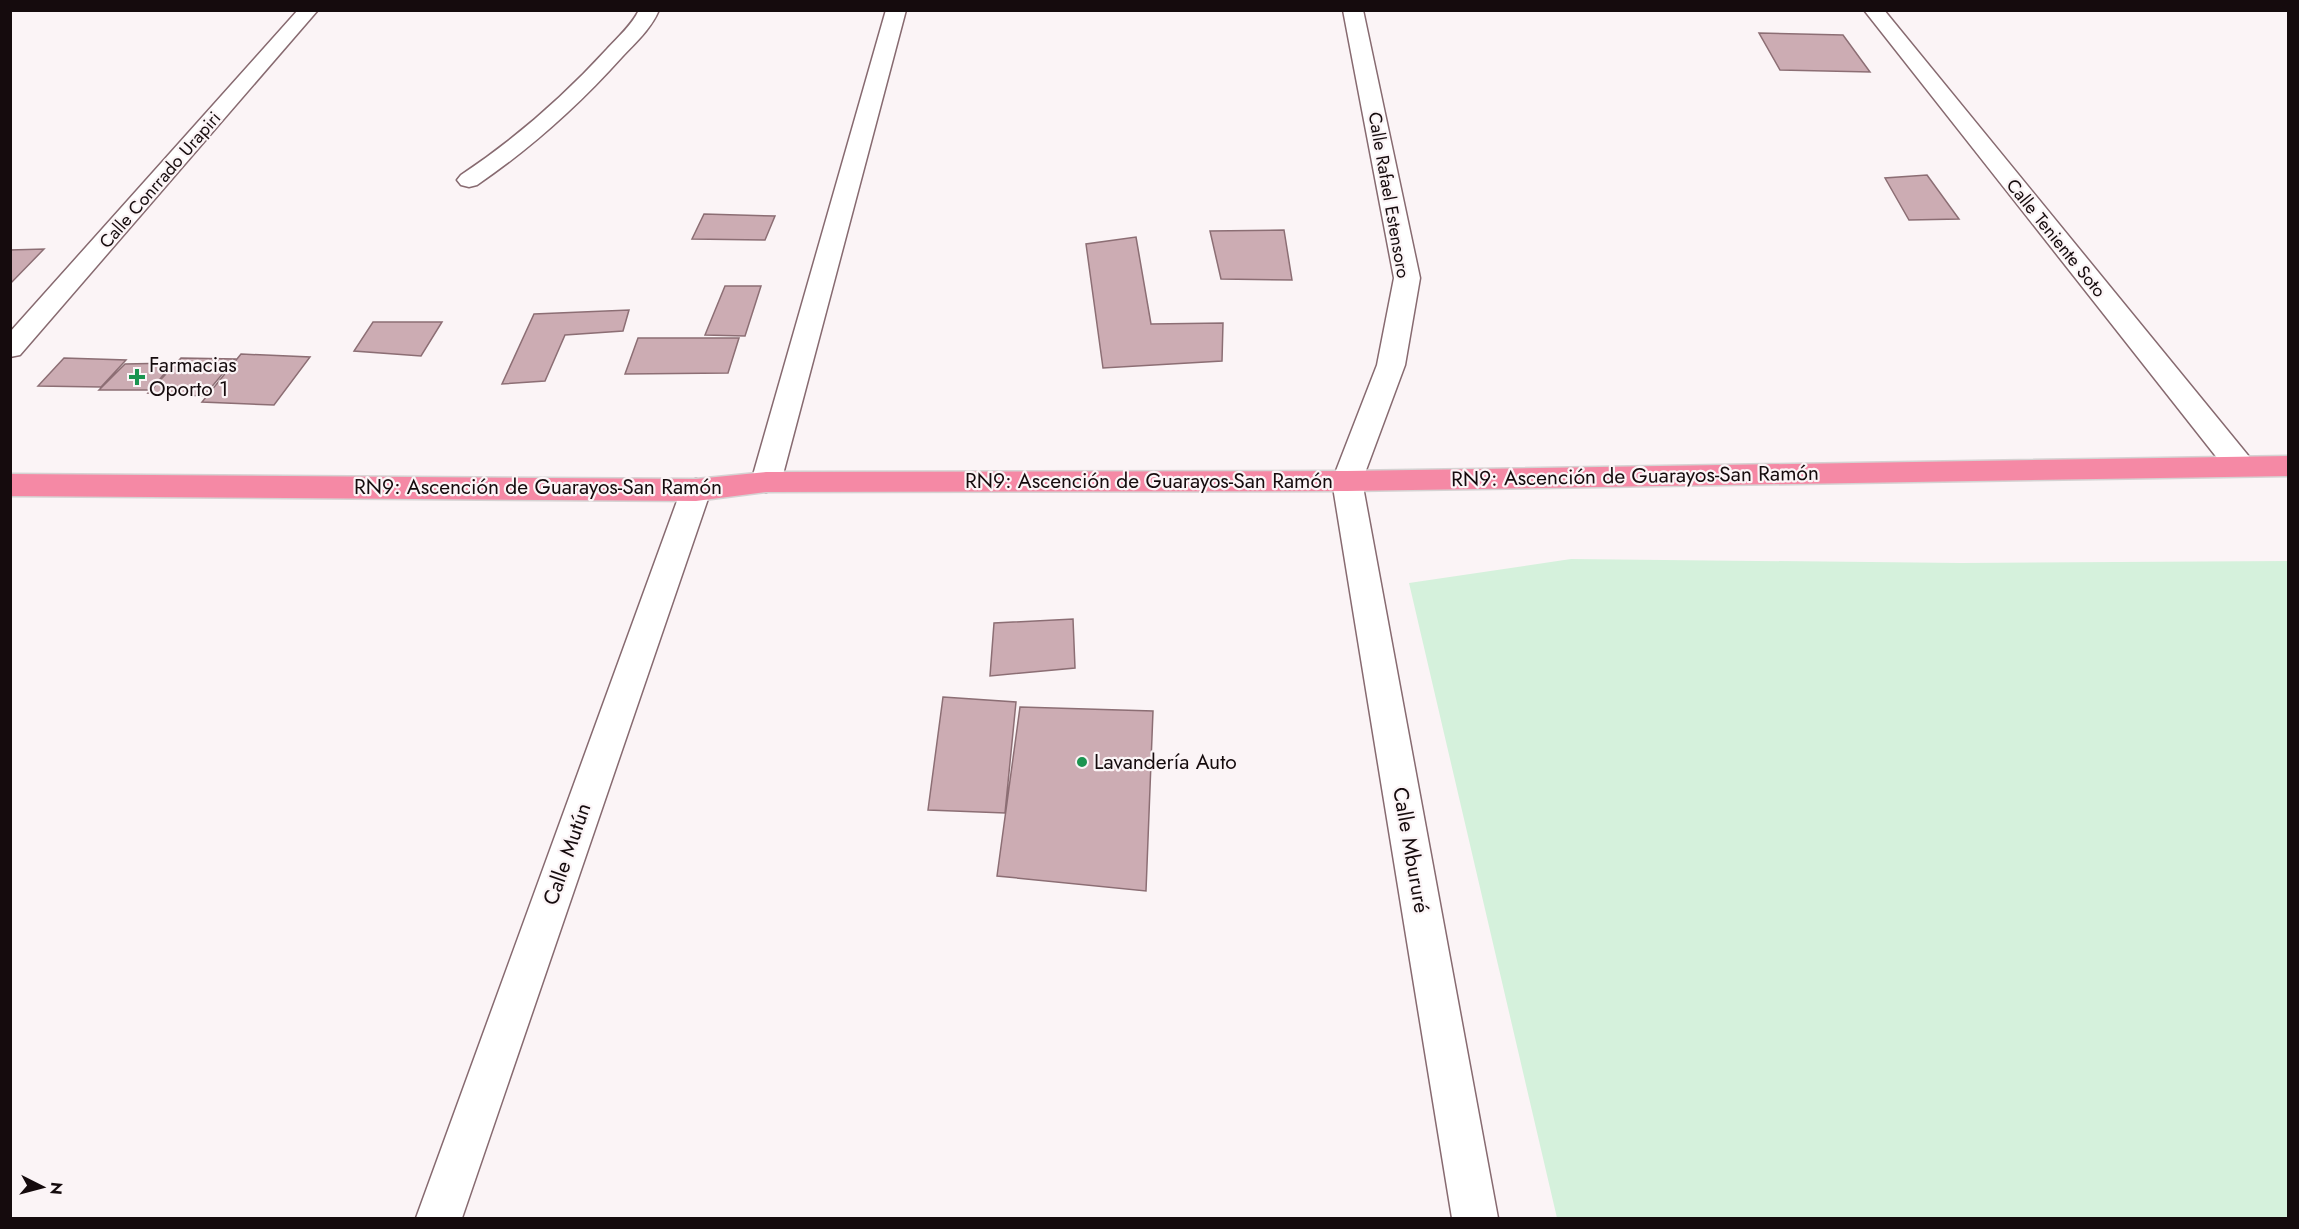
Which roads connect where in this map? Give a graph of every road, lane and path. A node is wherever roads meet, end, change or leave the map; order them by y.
1 (309, 10) edge
2 (649, 10) edge
3 (896, 10) edge
4 (1353, 10) edge
5 (1873, 10) edge
6 (469, 180) dead end
7 (10, 349) edge
8 (2240, 466) junction
9 (2289, 466) edge
10 (1347, 481) junction
11 (766, 482) junction
12 (10, 485) edge
13 (696, 490) junction
14 (439, 1218) edge
15 (1475, 1218) edge

1 - 7 street, Calle Conrrado Urapiri
2 - 6 street
3 - 11 street
4 - 10 street, Calle Rafael Estensoro
5 - 8 street, Calle Teniente Soto
8 - 9 highway, RN9: Ascención de Guarayos-San Ramón
8 - 10 highway, RN9: Ascención de Guarayos-San Ramón
10 - 11 highway, RN9: Ascención de Guarayos-San Ramón
10 - 15 street, Calle Mbururé
11 - 13 highway, RN9: Ascención de Guarayos-San Ramón
12 - 13 highway, RN9: Ascención de Guarayos-San Ramón
13 - 14 street, Calle Mutún

